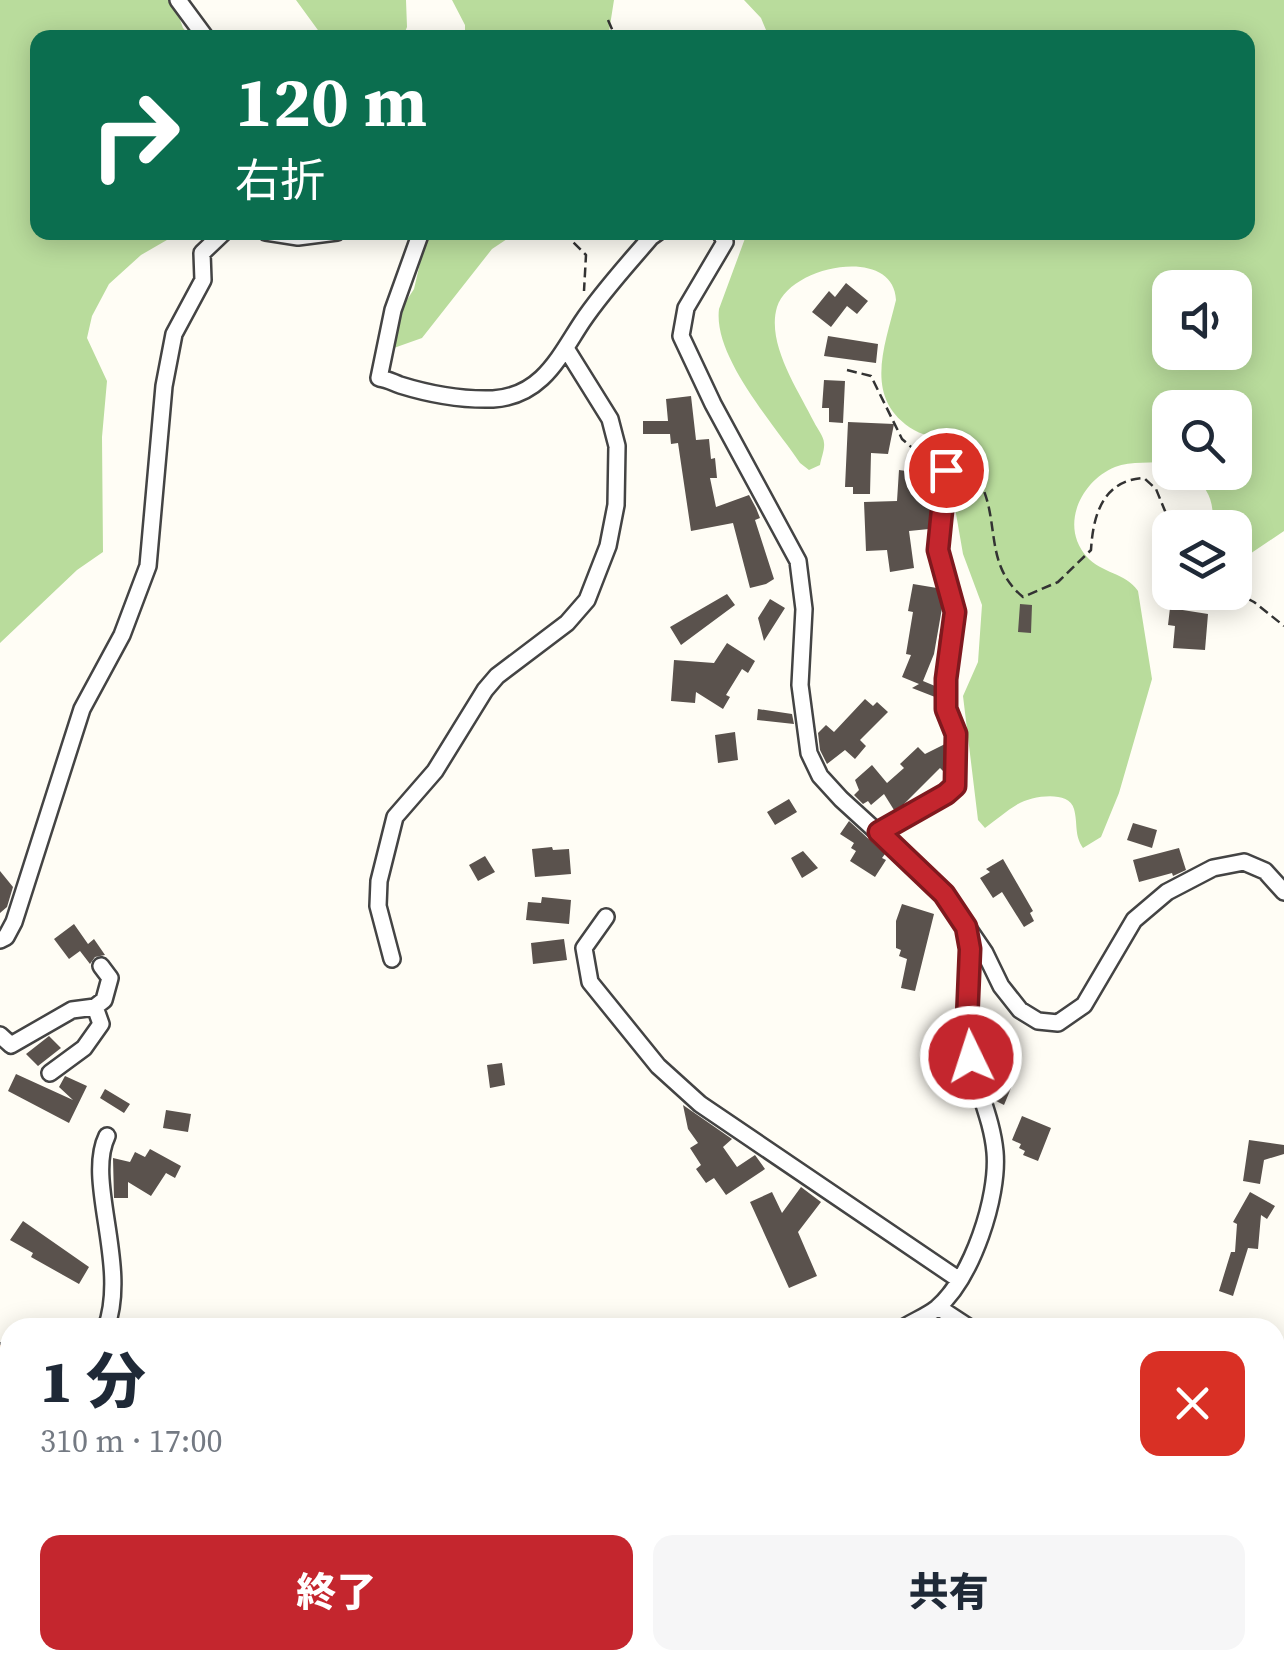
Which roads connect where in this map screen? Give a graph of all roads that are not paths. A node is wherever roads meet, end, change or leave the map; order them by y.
1 (178, 0) edge
2 (200, 30) edge
3 (216, 240) edge
4 (418, 240) edge
5 (648, 240) edge
6 (723, 240) edge
7 (567, 350) junction
8 (946, 470) road end
9 (879, 832) junction
10 (1284, 892) edge
11 (606, 917) dead end
12 (966, 927) junction
13 (0, 940) edge
14 (392, 959) dead end
15 (101, 966) dead end
16 (96, 1008) junction
17 (0, 1035) edge
18 (50, 1073) dead end
19 (106, 1136) dead end
20 (958, 1279) junction
21 (938, 1307) junction
22 (110, 1318) edge
23 (920, 1318) edge
24 (955, 1318) edge

1 - 2 street
3 - 13 street
4 - 7 street
5 - 7 street
6 - 9 street
7 - 14 street
8 - 9 street
9 - 12 street
10 - 12 street
11 - 20 street
12 - 20 street
15 - 16 street
16 - 17 street
16 - 18 street
19 - 22 street
20 - 21 street
21 - 23 street
21 - 24 street

